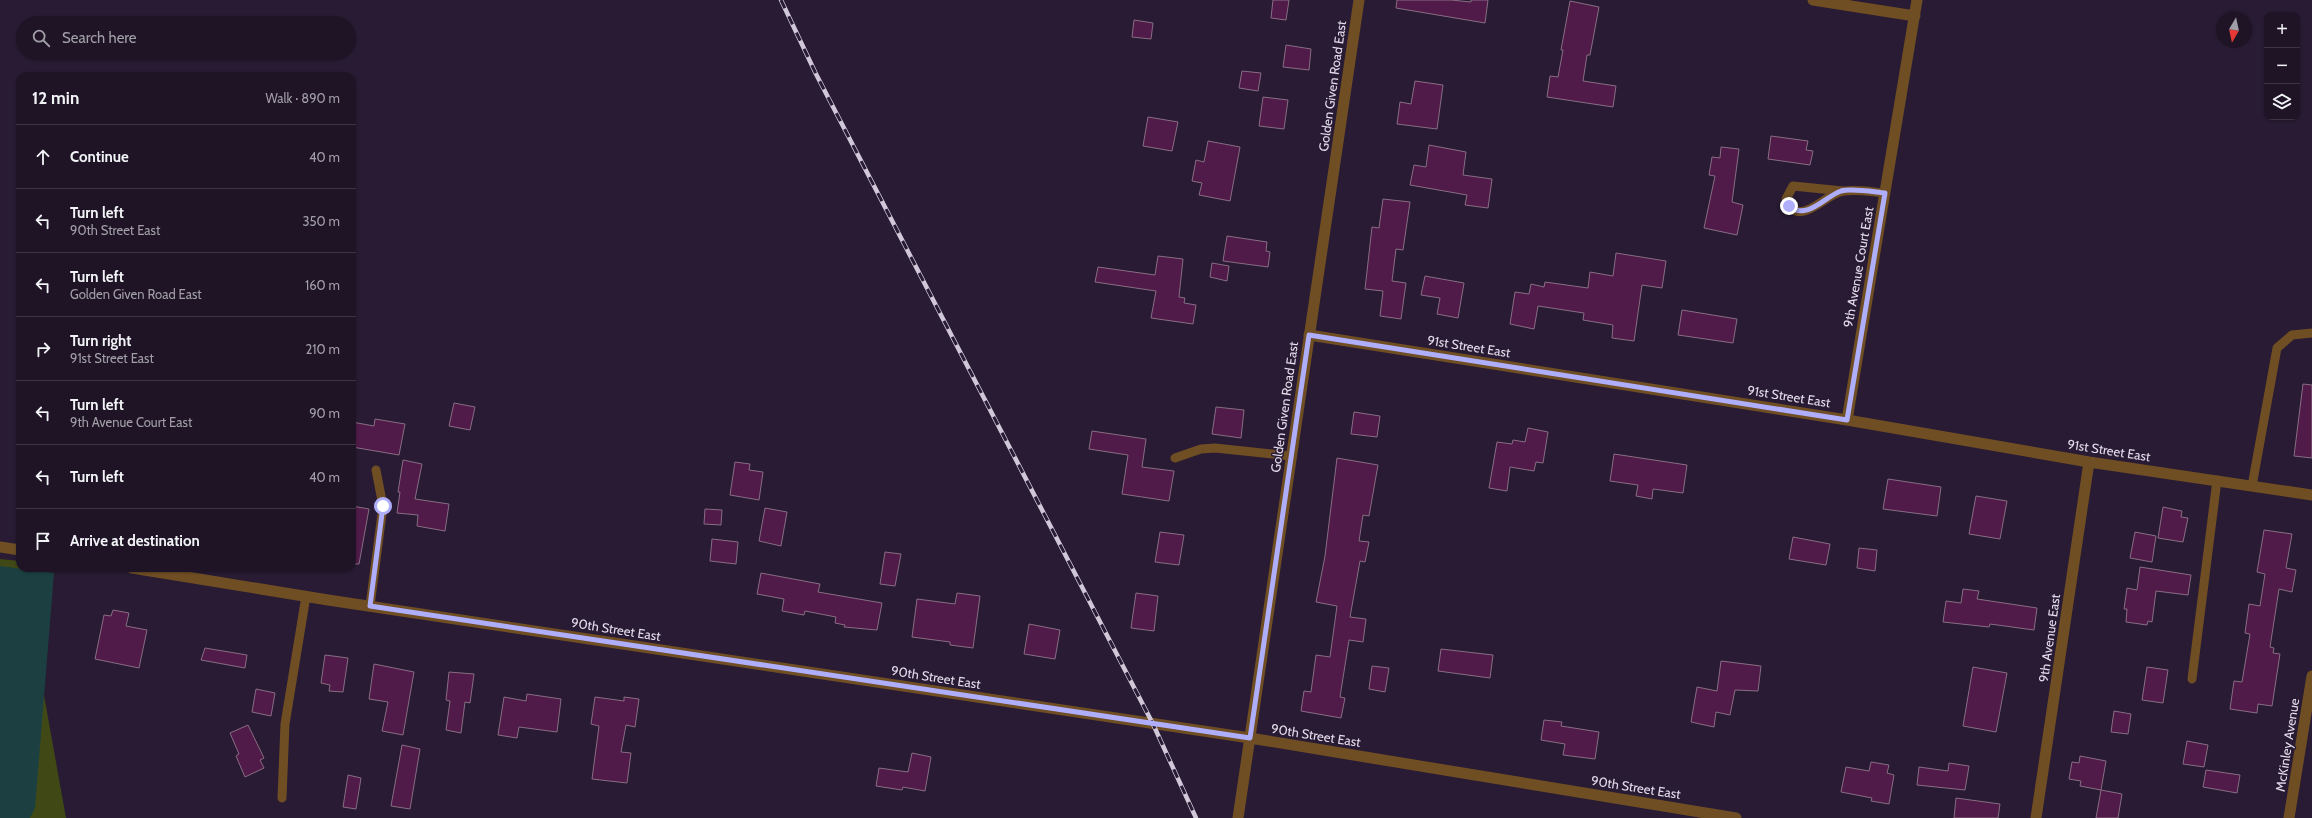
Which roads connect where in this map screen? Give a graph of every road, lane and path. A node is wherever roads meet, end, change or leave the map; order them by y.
1 (1359, 0) edge
2 (1813, 0) edge
3 (1917, 0) edge
4 (1915, 16) junction
5 (1842, 191) junction
6 (1885, 193) junction
7 (2312, 333) edge
8 (1309, 335) junction
9 (1847, 420) junction
10 (1291, 456) junction
11 (1175, 458) dead end
12 (2090, 462) junction
13 (376, 470) dead end
14 (2217, 480) junction
15 (2252, 486) junction
16 (2312, 496) edge
17 (0, 547) edge
18 (16, 549) edge
19 (157, 572) edge
20 (306, 596) junction
21 (370, 606) junction
22 (2312, 676) edge
23 (2192, 679) dead end
24 (1250, 738) junction
25 (282, 798) dead end
26 (1238, 818) edge
27 (1736, 818) edge
28 (2036, 818) edge
29 (2289, 818) edge

1 - 8 street, Golden Given Road East
2 - 4 street
3 - 4 street, 9th Avenue Court East
4 - 6 street, 9th Avenue Court East
5 - 5 lane
5 - 6 lane
6 - 9 street, 9th Avenue Court East
7 - 15 lane
8 - 9 street, 91st Street East
8 - 10 street, Golden Given Road East
9 - 12 street, 91st Street East
10 - 11 lane
10 - 24 street, Golden Given Road East
12 - 14 street, 91st Street East
12 - 28 street, 9th Avenue East
13 - 21 lane
14 - 15 street, 91st Street East
14 - 23 lane
15 - 16 street, 91st Street East
17 - 18 street
19 - 20 street, 90th Street East
20 - 21 street, 90th Street East
20 - 25 lane
21 - 24 street, 90th Street East
22 - 29 street, McKinley Avenue
24 - 26 street, Golden Given Road East
24 - 27 street, 90th Street East

